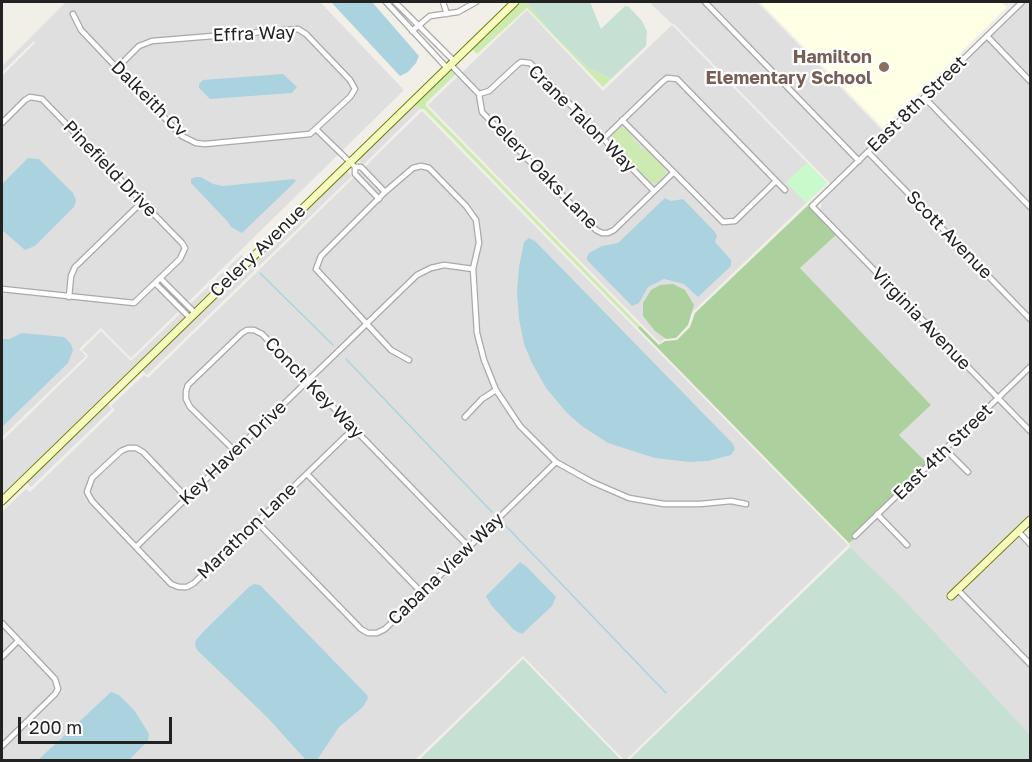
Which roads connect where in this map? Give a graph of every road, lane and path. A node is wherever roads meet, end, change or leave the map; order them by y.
1 (386, 2) edge
2 (395, 2) edge
3 (443, 2) edge
4 (476, 2) edge
5 (515, 2) edge
6 (705, 2) edge
7 (1022, 2) edge
8 (72, 14) dead end
9 (447, 14) junction
10 (420, 25) junction
11 (412, 32) junction
12 (987, 36) junction
13 (450, 64) junction
14 (117, 68) junction
15 (1030, 81) edge
16 (479, 94) junction
17 (924, 97) junction
18 (622, 120) junction
19 (2, 123) edge
20 (316, 130) junction
21 (603, 139) junction
22 (868, 152) junction
23 (859, 161) junction
24 (352, 165) junction
25 (673, 173) junction
26 (776, 181) junction
27 (785, 190) dead end
28 (654, 191) junction
29 (386, 192) junction
30 (379, 199) junction
31 (142, 202) junction
32 (812, 206) joint
33 (1030, 207) edge
34 (473, 268) junction
35 (160, 278) junction
36 (155, 283) junction
37 (2, 289) edge
38 (69, 297) junction
39 (192, 315) junction
40 (1030, 319) edge
41 (365, 324) junction
42 (409, 360) dead end
43 (1030, 367) edge
44 (307, 380) junction
45 (496, 390) junction
46 (998, 398) junction
47 (465, 417) dead end
48 (354, 428) junction
49 (1030, 431) edge
50 (945, 449) junction
51 (235, 451) junction
52 (556, 462) junction
53 (968, 472) dead end
54 (307, 474) junction
55 (187, 498) junction
56 (2, 501) edge
57 (746, 504) dead end
58 (877, 514) junction
59 (1030, 520) edge
60 (257, 522) junction
61 (1019, 532) junction
62 (855, 536) dead end
63 (1030, 544) edge
64 (907, 545) dead end
65 (136, 547) junction
66 (469, 547) junction
67 (958, 590) junction
68 (422, 593) junction
69 (951, 596) dead end
70 (2, 623) edge
71 (18, 641) junction
72 (2, 657) edge
73 (1030, 664) edge
74 (2, 746) edge

1 - 11 street
2 - 10 street
3 - 9 street
4 - 9 street
5 - 13 main road, Celery Avenue
6 - 23 street
7 - 12 street, East 8th Street
8 - 14 street, Dalkeith Cv
9 - 10 street
10 - 11 street
10 - 13 street
11 - 13 street
12 - 15 street
12 - 17 street, East 8th Street
13 - 16 street, Celery Oaks Lane
13 - 24 main road, Celery Avenue
14 - 20 street, Dalkeith Cv
14 - 20 street, Effra Way
16 - 21 street, Crane Talon Way
16 - 28 street, Celery Oaks Lane
17 - 22 street, East 8th Street
17 - 33 street
18 - 21 street
18 - 25 street
18 - 26 street
19 - 31 street, Pinefield Drive
20 - 24 street
21 - 28 street, Crane Talon Way
22 - 23 street, East 8th Street
22 - 40 street, Scott Avenue
23 - 32 street, East 8th Street
24 - 29 street
24 - 30 street
24 - 39 main road, Celery Avenue
25 - 26 street
25 - 28 street, Celery Oaks Lane
26 - 27 street
29 - 30 street
29 - 34 street
30 - 41 street
31 - 35 street, Pinefield Drive
31 - 38 street
32 - 46 street, Virginia Avenue
34 - 41 street, Key Haven Drive
34 - 45 street
35 - 36 street
35 - 39 street
36 - 38 street
36 - 39 street
37 - 38 street
39 - 56 main road, Celery Avenue
41 - 42 street
41 - 44 street, Key Haven Drive
43 - 46 street, East 4th Street
44 - 48 street, Conch Key Way
44 - 51 street, Key Haven Drive
44 - 51 street, Conch Key Way
45 - 47 street
45 - 52 street
46 - 49 street, Virginia Avenue
46 - 50 street, East 4th Street
48 - 54 street, Marathon Lane
48 - 66 street, Conch Key Way
50 - 53 street
50 - 58 street, East 4th Street
51 - 55 street, Key Haven Drive
52 - 57 street
52 - 66 street, Cabana View Way
54 - 60 street, Marathon Lane
54 - 68 street
55 - 65 street, Key Haven Drive
55 - 65 street, Marathon Lane
58 - 62 street, East 4th Street
58 - 64 street
59 - 61 main road
60 - 65 street, Marathon Lane
60 - 68 street, Cabana View Way
61 - 63 street
61 - 67 main road
66 - 68 street, Cabana View Way
67 - 69 main road
67 - 73 street
70 - 71 street
71 - 72 street
71 - 74 street

